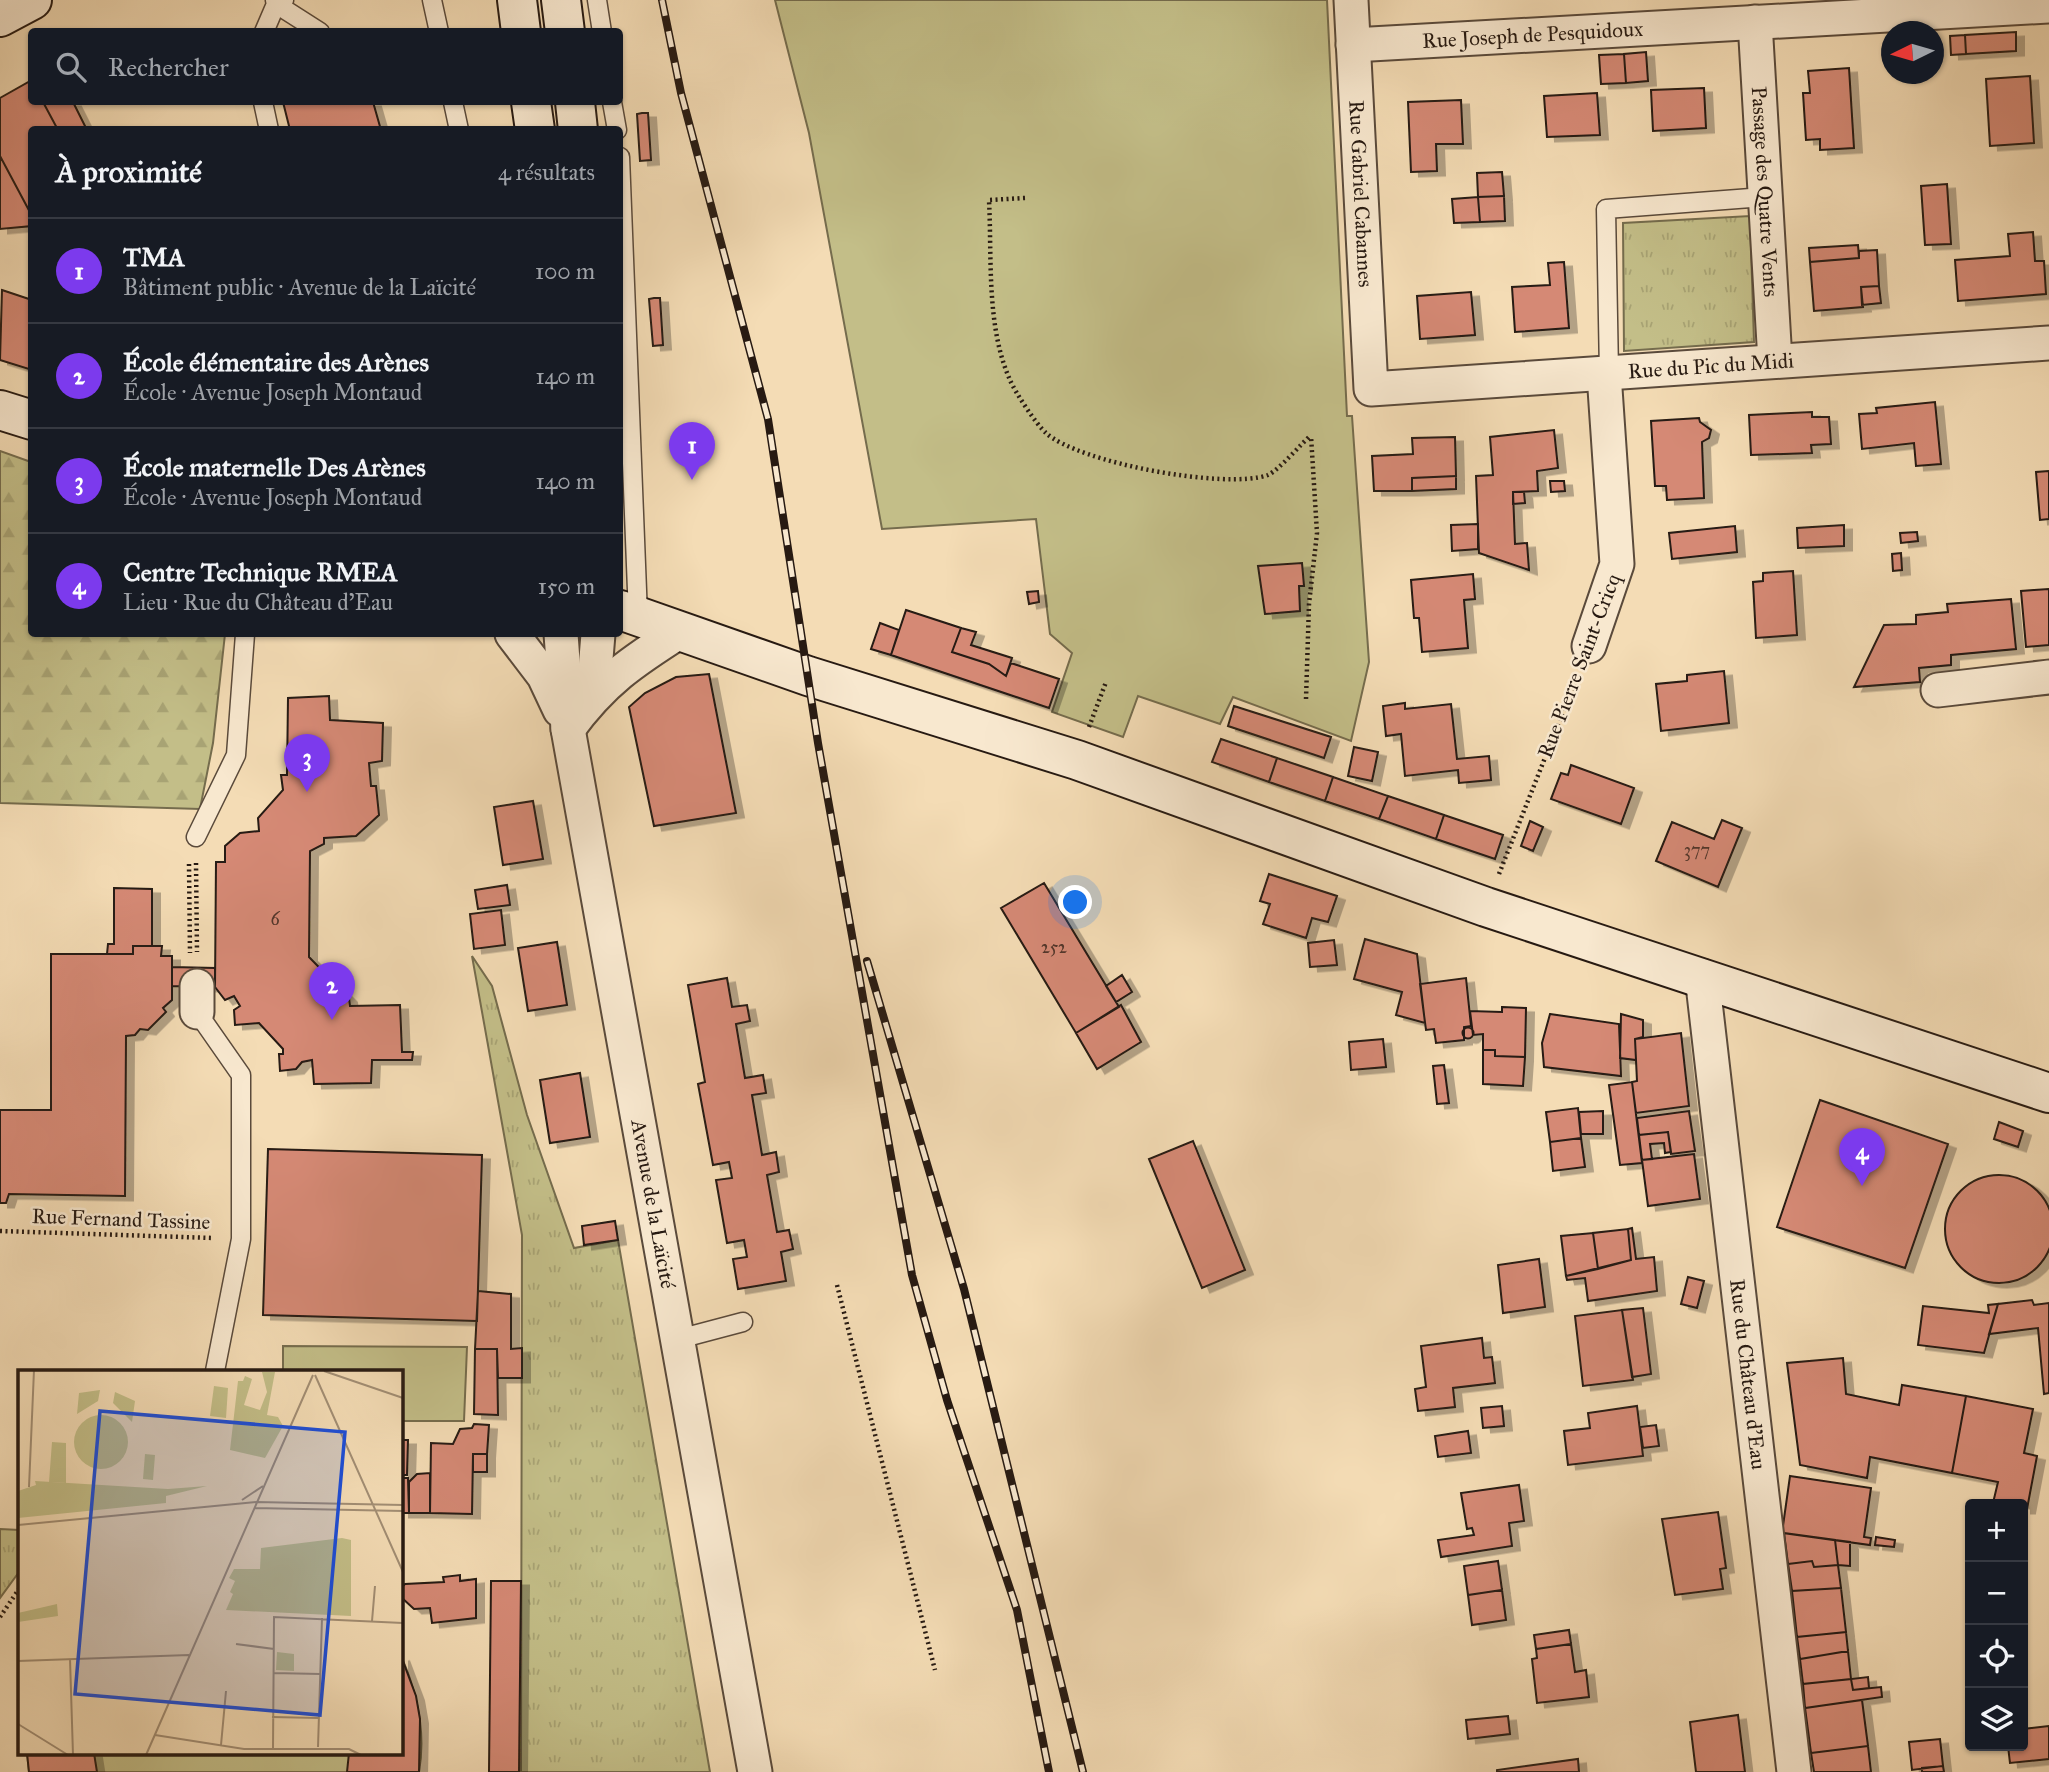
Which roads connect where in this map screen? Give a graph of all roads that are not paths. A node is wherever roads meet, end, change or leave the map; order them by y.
1 (32, 0) edge
2 (432, 0) edge
3 (501, 0) edge
4 (517, 0) edge
5 (561, 0) edge
6 (597, 0) edge
7 (1351, 0) edge
8 (278, 1) edge
9 (2049, 6) edge
10 (0, 17) edge
11 (1755, 22) junction
12 (266, 28) edge
13 (315, 28) edge
14 (438, 28) edge
15 (505, 28) edge
16 (520, 28) edge
17 (564, 28) edge
18 (601, 28) edge
19 (1353, 45) junction
20 (264, 105) edge
21 (454, 105) edge
22 (517, 105) edge
23 (531, 105) edge
24 (575, 105) edge
25 (613, 105) edge
26 (268, 126) edge
27 (458, 126) edge
28 (520, 126) edge
29 (534, 126) edge
30 (578, 126) edge
31 (616, 126) edge
32 (1764, 197) junction
33 (623, 310) edge
34 (2049, 343) edge
35 (1775, 361) junction
36 (1606, 373) junction
37 (1371, 388) joint
38 (0, 410) edge
39 (28, 419) edge
40 (629, 613) edge
41 (682, 630) junction
42 (246, 637) edge
43 (514, 637) edge
44 (561, 637) edge
45 (598, 637) edge
46 (1589, 646) road end
47 (2049, 677) edge
48 (1938, 690) dead end
49 (593, 695) junction
50 (568, 729) junction
51 (195, 837) road end
52 (1702, 976) junction
53 (197, 984) road end
54 (2049, 1093) edge
55 (743, 1322) dead end
56 (675, 1340) junction
57 (215, 1370) edge
58 (755, 1772) edge
59 (1794, 1772) edge

1 - 10 main road
2 - 14 lane
3 - 15 lane
4 - 16 main road
5 - 17 main road
6 - 18 lane
7 - 19 street, Rue Gabriel Cabannes
8 - 12 lane
8 - 13 lane
9 - 11 street, Rue Joseph de Pesquidoux
11 - 19 street, Rue Joseph de Pesquidoux
11 - 32 street, Passage des Quatre Vents
19 - 37 street, Rue Gabriel Cabannes
20 - 26 lane
21 - 27 lane
22 - 28 lane
23 - 29 main road
24 - 30 main road
25 - 31 lane
32 - 35 street, Passage des Quatre Vents
32 - 36 lane
33 - 40 lane
34 - 35 street, Rue du Pic du Midi
35 - 36 street, Rue du Pic du Midi
36 - 37 street, Rue du Pic du Midi
36 - 46 street, Rue Pierre Saint-Cricq
38 - 39 main road
40 - 41 main road
41 - 49 street
41 - 52 main road
42 - 51 lane
43 - 50 street
44 - 50 street, Avenue de la Laïcité
45 - 49 street
47 - 48 street
49 - 50 street
50 - 56 street, Avenue de la Laïcité
52 - 54 main road
52 - 59 street, Rue du Château d'Eau
53 - 57 lane
55 - 56 lane
56 - 58 street, Avenue de la Laïcité

